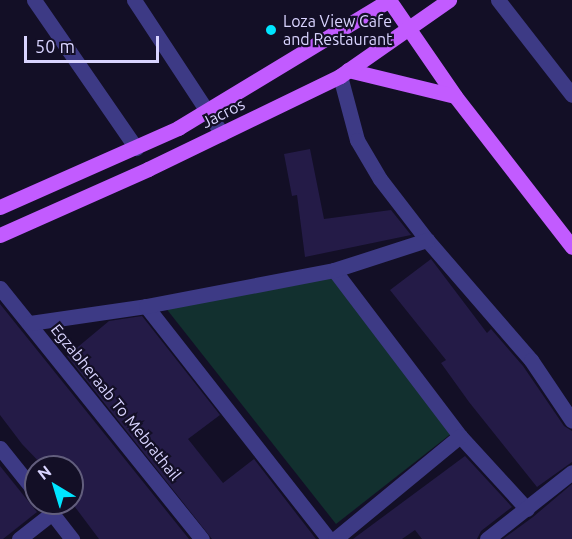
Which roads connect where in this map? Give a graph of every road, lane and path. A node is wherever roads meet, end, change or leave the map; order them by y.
1 (34, 0) edge
2 (134, 0) edge
3 (389, 0) edge
4 (449, 0) edge
5 (498, 0) edge
6 (411, 28) junction
7 (344, 73) junction
8 (572, 95) edge
9 (455, 96) junction
10 (208, 112) junction
11 (222, 134) junction
12 (136, 148) junction
13 (0, 207) edge
14 (0, 235) edge
15 (427, 240) junction
16 (572, 247) edge
17 (334, 270) junction
18 (0, 288) edge
19 (146, 306) junction
20 (30, 323) junction
21 (572, 422) edge
22 (460, 436) junction
23 (0, 448) edge
24 (572, 472) edge
25 (24, 478) edge
26 (527, 508) junction
27 (41, 515) edge
28 (53, 515) edge
29 (19, 539) edge
30 (72, 539) edge
31 (202, 539) edge
32 (329, 539) edge
33 (334, 539) edge
34 (487, 539) edge

1 - 12 street
2 - 10 street
3 - 6 main road
3 - 10 main road, Jacros
4 - 6 main road, Jacros
5 - 8 street
6 - 7 main road, Jacros
6 - 9 main road
7 - 9 main road
7 - 11 main road, Jacros
7 - 15 street
9 - 16 main road
10 - 11 street
10 - 12 main road, Jacros
11 - 14 main road, Jacros
12 - 13 main road, Jacros
15 - 17 street
15 - 21 street
17 - 19 street
17 - 22 street
18 - 20 street, Egzabheraab To Mebrathail
19 - 20 street
19 - 32 street
20 - 31 street, Egzabheraab To Mebrathail
22 - 26 street
22 - 33 street
23 - 25 street
24 - 26 street
26 - 34 street
27 - 29 street
28 - 30 street

